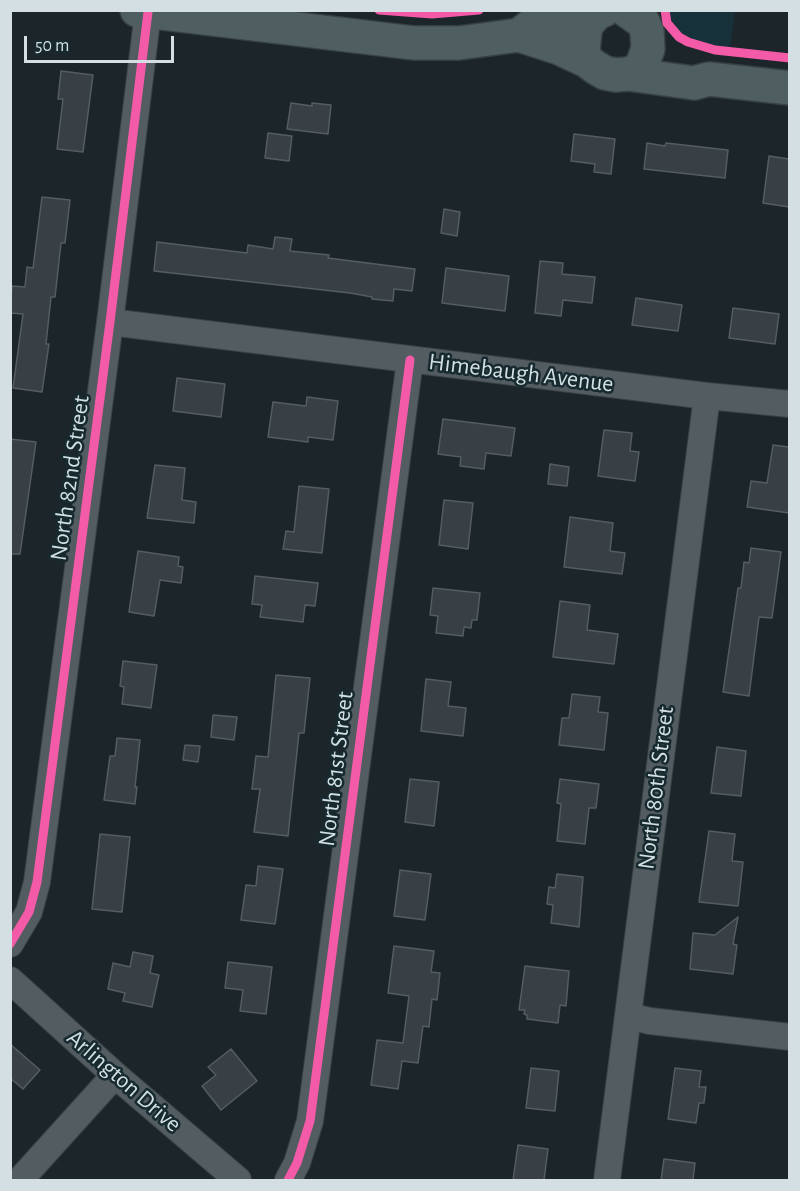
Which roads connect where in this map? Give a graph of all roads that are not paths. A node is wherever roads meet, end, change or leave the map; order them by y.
1 (142, 11) edge
2 (609, 11) edge
3 (519, 35) junction
4 (648, 39) junction
5 (587, 61) junction
6 (628, 74) junction
7 (709, 79) junction
8 (789, 88) edge
9 (110, 322) junction
10 (410, 360) junction
11 (707, 396) junction
12 (789, 404) edge
13 (10, 944) edge
14 (10, 980) edge
15 (628, 1016) junction
16 (789, 1037) edge
17 (115, 1075) junction
18 (20, 1180) edge
19 (238, 1180) edge
20 (288, 1180) edge
21 (607, 1180) edge

1 - 3 main road
1 - 9 street, North 82nd Street
2 - 3 main road
2 - 4 main road
2 - 5 main road
3 - 5 main road
4 - 6 main road
4 - 7 main road
5 - 6 main road
6 - 7 main road
7 - 8 main road
9 - 10 street, Himebaugh Avenue
9 - 13 street, North 82nd Street
10 - 11 street, Himebaugh Avenue
10 - 20 street, North 81st Street
11 - 12 street, Himebaugh Avenue
11 - 15 street, North 80th Street
14 - 17 street, Arlington Drive
15 - 16 street
15 - 21 street, North 80th Street
17 - 18 street
17 - 19 street, Arlington Drive

